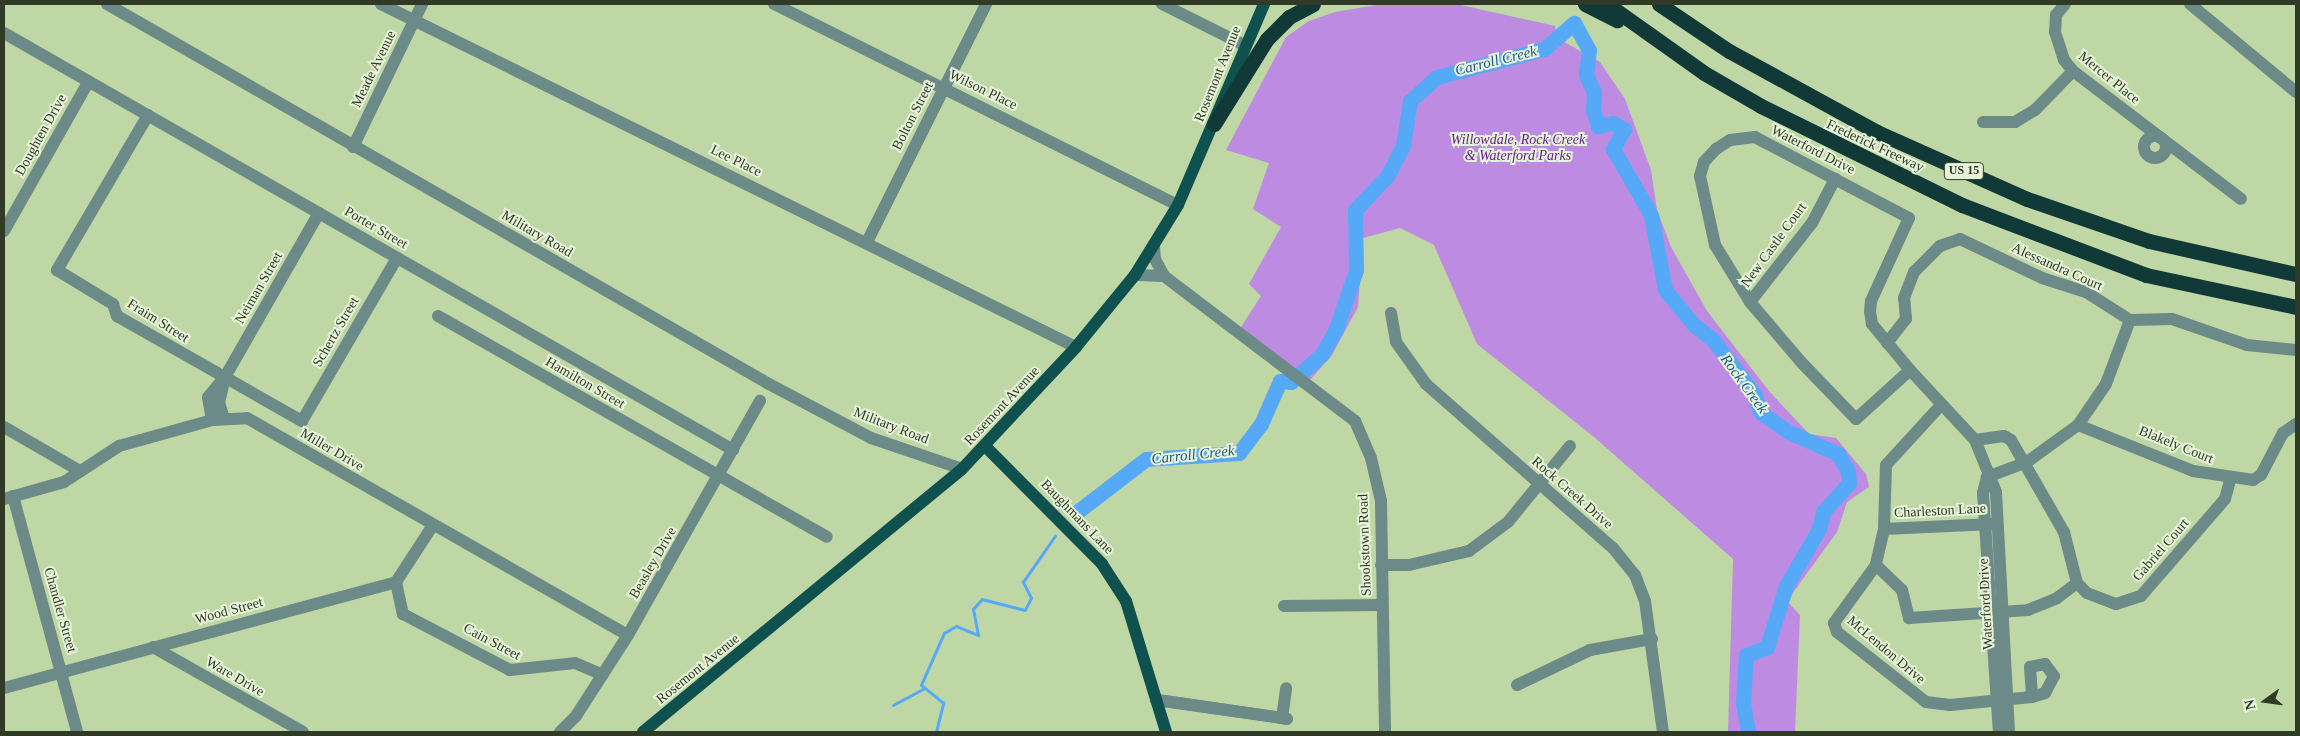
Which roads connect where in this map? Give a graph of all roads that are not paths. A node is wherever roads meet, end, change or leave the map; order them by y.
1 (107, 4) edge
2 (381, 4) edge
3 (422, 4) edge
4 (774, 4) edge
5 (986, 4) edge
6 (1162, 4) edge
7 (1264, 4) edge
8 (1313, 4) edge
9 (1585, 4) edge
10 (1607, 4) edge
11 (1659, 4) edge
12 (2065, 4) edge
13 (2190, 4) edge
14 (415, 20) junction
15 (4, 33) edge
16 (1244, 45) junction
17 (2073, 71) junction
18 (1704, 73) junction
19 (90, 81) junction
20 (944, 88) junction
21 (2296, 92) edge
22 (148, 115) junction
23 (1983, 122) dead end
24 (1214, 124) junction
25 (353, 147) junction
26 (1835, 178) junction
27 (2242, 199) dead end
28 (1178, 205) junction
29 (319, 213) junction
30 (4, 231) edge
31 (867, 242) junction
32 (1154, 246) junction
33 (397, 258) junction
34 (2296, 274) edge
35 (1135, 275) junction
36 (1164, 276) junction
37 (1750, 302) junction
38 (2296, 307) edge
39 (1392, 313) dead end
40 (438, 316) dead end
41 (2130, 320) junction
42 (1887, 343) junction
43 (1076, 347) junction
44 (2296, 350) edge
45 (1910, 370) junction
46 (225, 377) junction
47 (760, 401) dead end
48 (1941, 405) junction
49 (218, 419) junction
50 (302, 421) joint
51 (2296, 424) edge
52 (2078, 425) junction
53 (4, 427) edge
54 (1975, 440) junction
55 (1570, 446) dead end
56 (986, 447) junction
57 (733, 450) junction
58 (2027, 462) junction
59 (962, 469) junction
60 (80, 471) junction
61 (718, 477) junction
62 (1987, 477) junction
63 (2230, 480) junction
64 (1538, 484) junction
65 (9, 498) edge
66 (1992, 524) junction
67 (433, 525) junction
68 (1884, 529) junction
69 (827, 537) dead end
70 (1382, 565) junction
71 (1876, 565) junction
72 (396, 582) junction
73 (2077, 583) junction
74 (1382, 605) junction
75 (1284, 606) dead end
76 (1995, 612) junction
77 (628, 635) junction
78 (1652, 639) junction
79 (153, 647) junction
80 (61, 672) junction
81 (603, 675) junction
82 (1517, 685) dead end
83 (4, 688) edge
84 (1286, 688) dead end
85 (2032, 697) dead end
86 (2000, 699) junction
87 (1160, 700) junction
88 (77, 732) edge
89 (303, 732) edge
90 (560, 732) edge
91 (643, 732) edge
92 (1166, 732) edge
93 (1386, 732) edge
94 (1663, 732) edge
95 (1999, 732) edge
96 (2009, 732) edge

1 - 25 street, Military Road
2 - 14 street, Lee Place
3 - 14 street, Meade Avenue
4 - 20 street, Wilson Place
5 - 20 street, Bolton Street
6 - 16 street
7 - 16 main road, Rosemont Avenue
8 - 24 highway
9 - 18 highway
10 - 18 highway, Frederick Freeway / US 15
11 - 34 highway, Frederick Freeway / US 15
12 - 17 street, Mercer Place
13 - 21 street
14 - 25 street, Meade Avenue
14 - 31 street, Lee Place
15 - 19 street, Porter Street
16 - 24 main road, Rosemont Avenue
17 - 23 street
17 - 27 street, Mercer Place
18 - 38 highway, Frederick Freeway / US 15
19 - 22 street, Porter Street
19 - 30 street, Doughten Drive
20 - 28 street, Wilson Place
20 - 31 street, Bolton Street
22 - 29 street, Porter Street
22 - 46 street, Fraim Street
24 - 28 main road, Rosemont Avenue
25 - 59 street, Military Road
26 - 37 street, New Castle Court
26 - 37 street, Waterford Drive
26 - 42 street, Waterford Drive
28 - 32 main road, Rosemont Avenue
29 - 33 street, Porter Street
29 - 46 street, Neiman Street
31 - 43 street, Lee Place
32 - 35 main road, Rosemont Avenue
32 - 36 street, Shookstown Road
33 - 50 street, Schertz Street
33 - 57 street, Porter Street
35 - 36 street
35 - 43 main road, Rosemont Avenue
36 - 70 street, Shookstown Road
37 - 45 street, Waterford Drive
39 - 64 street, Rock Creek Drive
40 - 61 street, Hamilton Street
41 - 42 street, Alessandra Court
41 - 44 street
41 - 52 street
42 - 45 street, Waterford Drive
43 - 56 main road, Rosemont Avenue
45 - 48 street, Waterford Drive
46 - 49 street, Neiman Street
46 - 50 street, Fraim Street
47 - 57 street, Beasley Drive
48 - 54 street, Waterford Drive
48 - 68 street, McLendon Drive
49 - 60 street, Miller Drive
49 - 67 street, Miller Drive
51 - 63 street, Blakely Court
52 - 58 street
52 - 63 street, Blakely Court
53 - 60 street
54 - 58 street
54 - 62 street, Waterford Drive
55 - 64 street
56 - 59 main road, Rosemont Avenue
56 - 87 main road, Baughmans Lane
57 - 61 street, Beasley Drive
58 - 62 street
58 - 73 street
59 - 91 main road, Rosemont Avenue
60 - 65 street, Miller Drive
61 - 69 street, Hamilton Street
61 - 77 street, Beasley Drive
62 - 66 street, Waterford Drive
63 - 73 street, Gabriel Court
64 - 70 street
64 - 78 street, Rock Creek Drive
65 - 80 street, Chandler Street
66 - 68 street, Charleston Lane
66 - 76 street, Waterford Drive
67 - 72 street
67 - 77 street, Miller Drive
68 - 71 street, McLendon Drive
70 - 74 street, Shookstown Road
71 - 76 street
71 - 86 street, McLendon Drive
72 - 79 street, Wood Street
72 - 81 street, Cain Street
73 - 76 street
74 - 75 street
74 - 93 street, Shookstown Road
76 - 86 street, Waterford Drive
77 - 81 street, Beasley Drive
78 - 82 street
78 - 94 street, Rock Creek Drive
79 - 80 street, Wood Street
79 - 89 street, Ware Drive
80 - 83 street, Wood Street
80 - 88 street, Chandler Street
81 - 90 street, Beasley Drive
84 - 87 street
85 - 86 street, McLendon Drive
86 - 95 street, Waterford Drive
86 - 96 street, Waterford Drive
87 - 92 main road, Baughmans Lane

